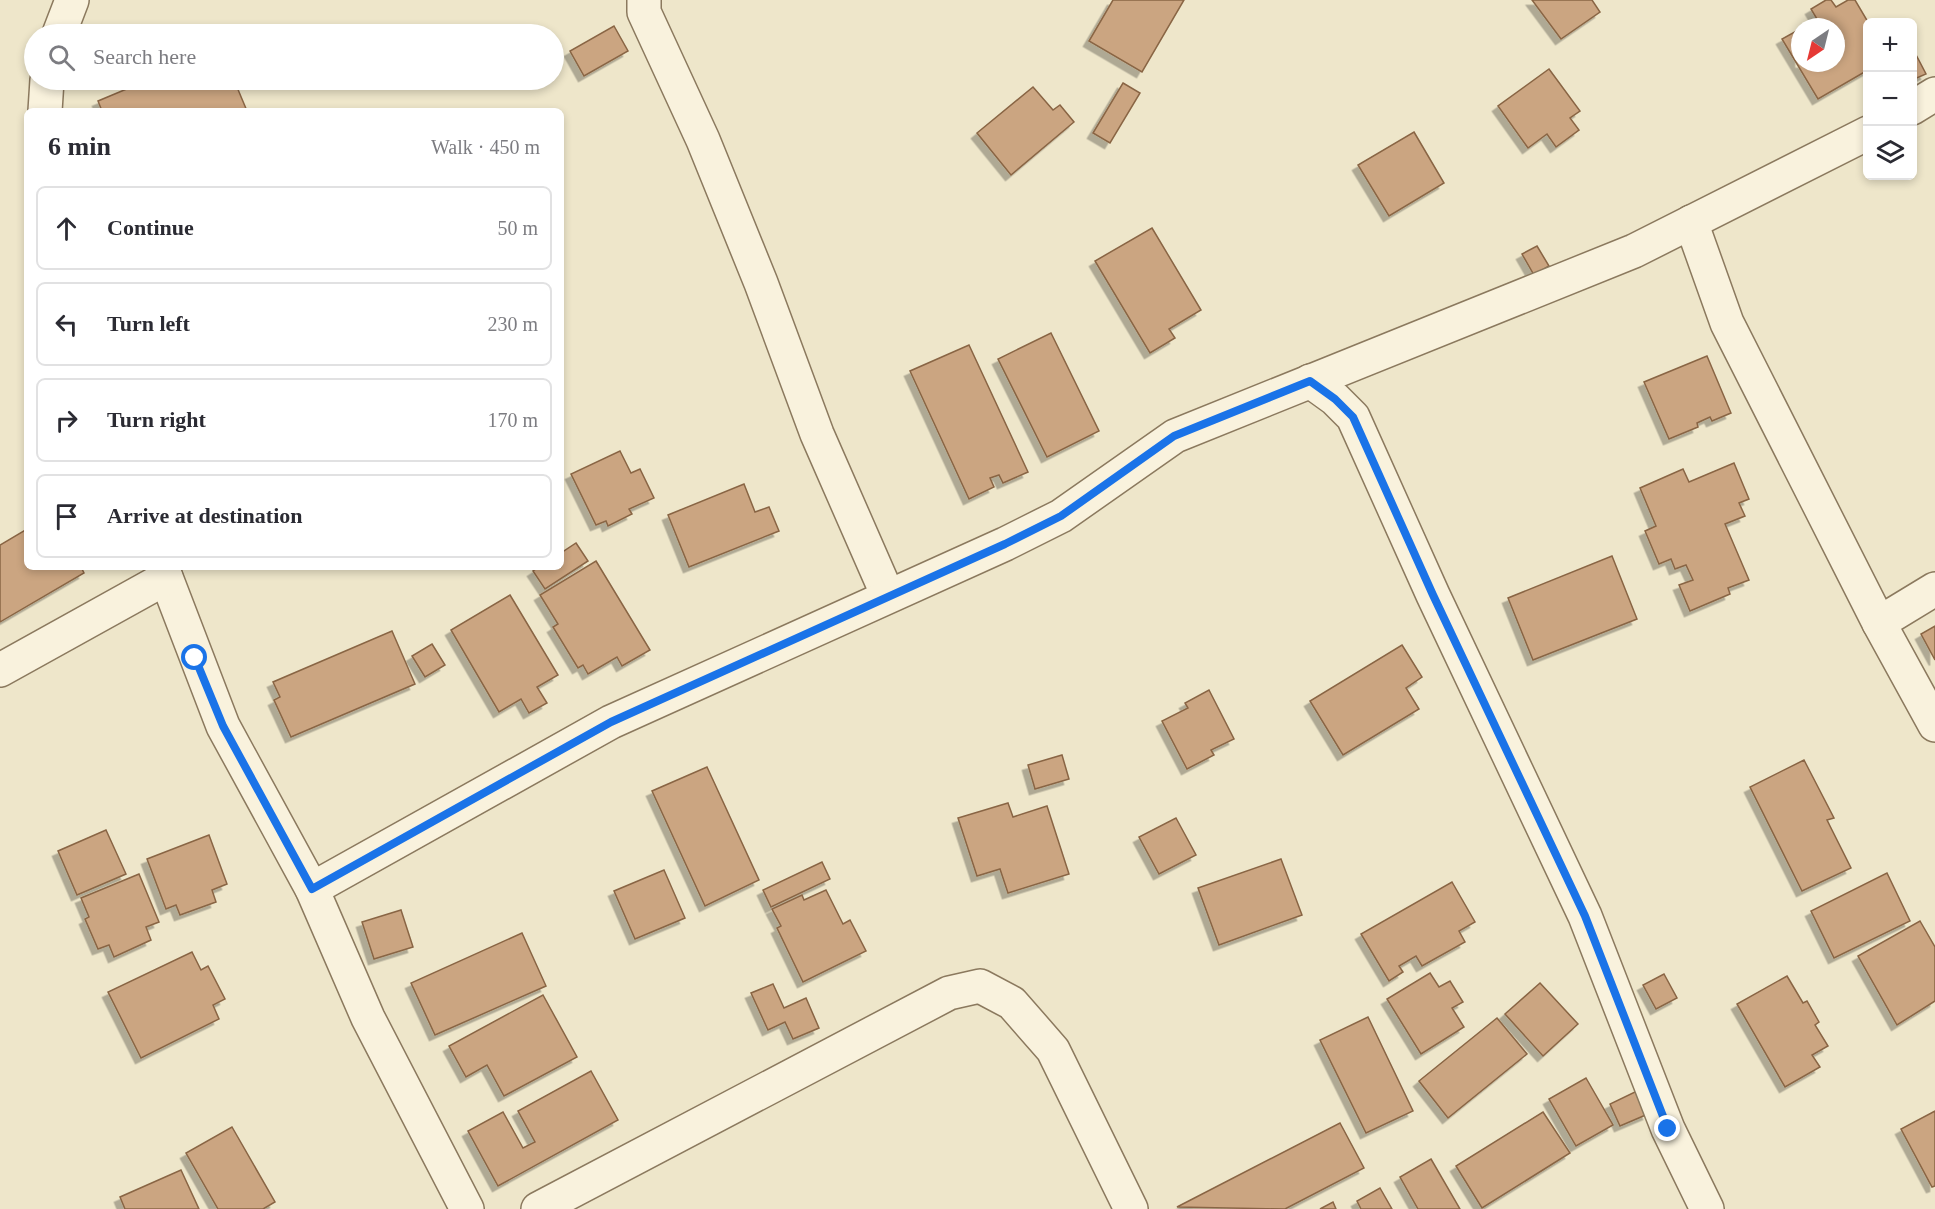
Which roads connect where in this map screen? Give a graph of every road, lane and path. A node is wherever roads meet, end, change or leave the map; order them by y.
1 (72, 0) edge
2 (644, 0) edge
3 (63, 24) edge
4 (46, 90) edge
5 (1935, 94) edge
6 (1917, 105) edge
7 (45, 108) edge
8 (1863, 136) edge
9 (1691, 222) junction
10 (1310, 381) junction
11 (164, 573) edge
12 (1935, 590) edge
13 (888, 596) junction
14 (1879, 623) junction
15 (0, 670) edge
16 (1935, 725) edge
17 (312, 889) junction
18 (467, 1209) edge
19 (538, 1209) edge
20 (1131, 1209) edge
21 (1707, 1209) edge

1 - 3 street
2 - 13 street
4 - 7 street
5 - 6 street
8 - 9 street
9 - 10 street
9 - 14 street
10 - 13 street
10 - 21 street
11 - 15 street
11 - 17 street
12 - 14 street
13 - 17 street
14 - 16 street
17 - 18 street
19 - 20 street

